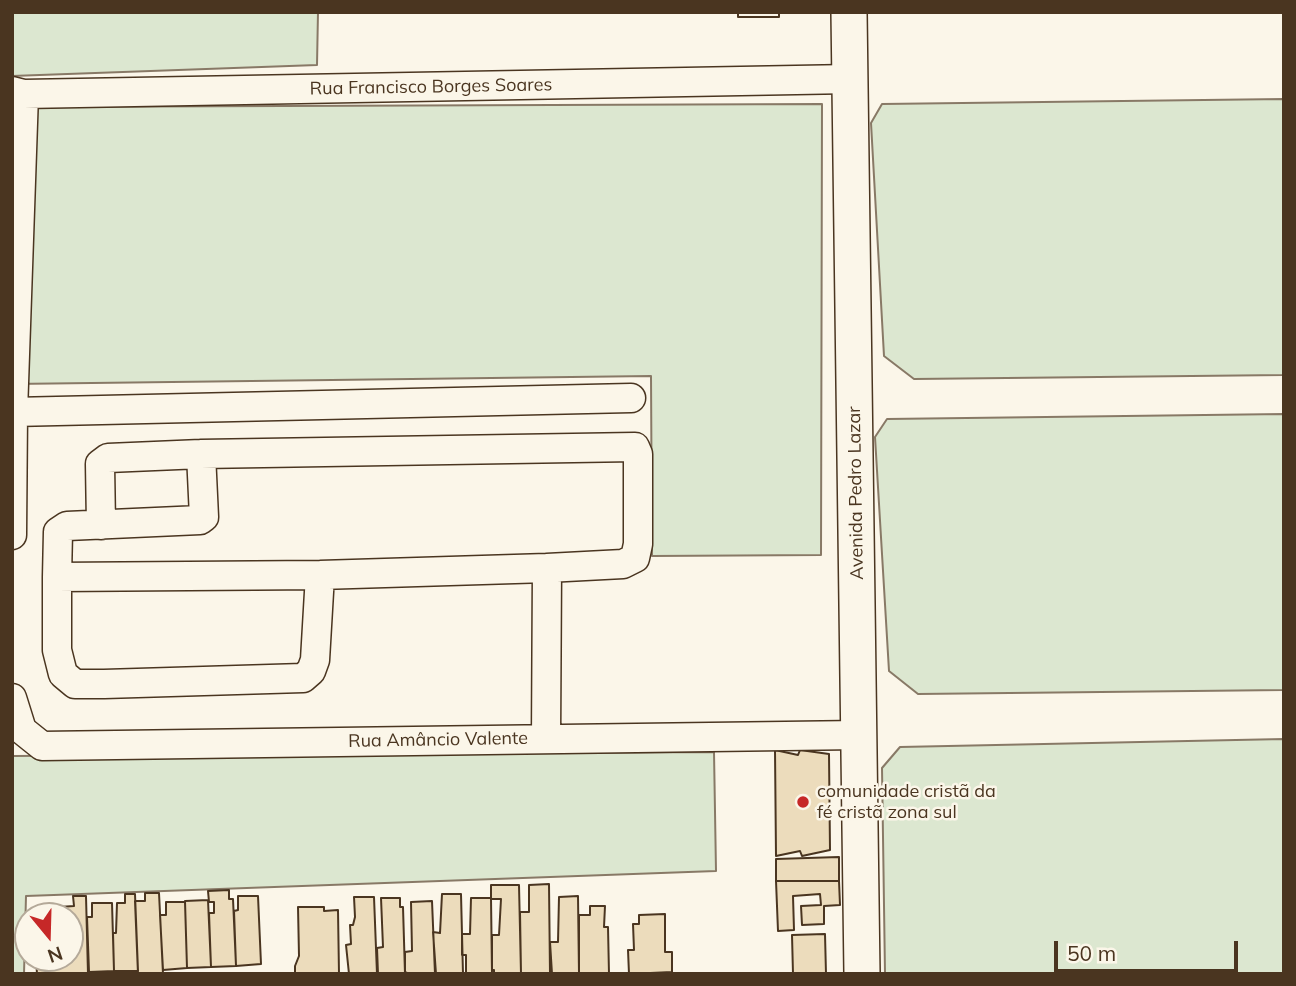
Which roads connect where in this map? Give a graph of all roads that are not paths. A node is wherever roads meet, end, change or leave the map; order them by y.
1 (849, 12) edge
2 (851, 79) junction
3 (18, 92) edge
4 (631, 398) dead end
5 (13, 412) edge
6 (201, 454) junction
7 (101, 525) junction
8 (12, 535) edge
9 (547, 568) junction
10 (320, 575) junction
11 (57, 577) junction
12 (12, 698) edge
13 (859, 735) junction
14 (546, 738) junction
15 (862, 974) edge

1 - 2 main road, Avenida Pedro Lazar
2 - 3 street, Rua Francisco Borges Soares
2 - 13 main road, Avenida Pedro Lazar
3 - 5 street
4 - 5 street
5 - 8 street
6 - 7 street
6 - 7 street
6 - 9 street
7 - 11 street
9 - 10 street
9 - 14 street
10 - 11 street
10 - 11 street
12 - 14 street, Rua Amâncio Valente
13 - 14 street, Rua Amâncio Valente
13 - 15 main road, Avenida Pedro Lazar

